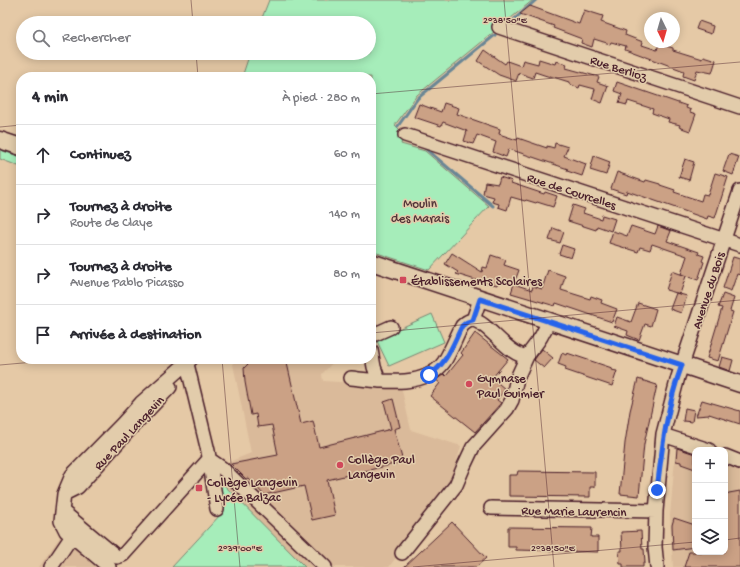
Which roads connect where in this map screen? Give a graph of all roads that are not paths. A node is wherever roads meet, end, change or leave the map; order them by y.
1 (499, 27) dead end
2 (740, 108) edge
3 (405, 135) dead end
4 (0, 140) edge
5 (16, 145) edge
6 (740, 191) edge
7 (724, 240) junction
8 (740, 245) edge
9 (376, 264) edge
10 (480, 299) junction
11 (473, 320) junction
12 (548, 321) junction
13 (391, 327) dead end
14 (376, 334) edge
15 (527, 356) junction
16 (376, 362) edge
17 (185, 364) edge
18 (190, 364) edge
19 (682, 365) junction
20 (351, 378) dead end
21 (378, 381) junction
22 (740, 384) edge
23 (663, 435) junction
24 (700, 447) edge
25 (728, 457) edge
26 (209, 459) junction
27 (740, 462) edge
28 (491, 508) dead end
29 (217, 509) dead end
30 (62, 511) junction
31 (656, 511) junction
32 (72, 536) junction
33 (402, 553) dead end
34 (51, 567) edge
35 (109, 567) edge
36 (325, 567) edge
37 (657, 567) edge

1 - 2 street, Rue Berlioz
3 - 7 street, Rue de Courcelles
4 - 5 main road
6 - 7 street, Avenue du Bois
7 - 8 street, Rue de Courcelles
7 - 19 street, Avenue du Bois
9 - 10 main road
10 - 11 street
10 - 12 main road
11 - 15 street
11 - 21 street
12 - 15 street
12 - 19 main road
13 - 14 street
15 - 33 street
16 - 21 street
17 - 30 street, Rue Paul Langevin
18 - 26 street
19 - 22 main road
19 - 23 street, Avenue du Bois
20 - 21 street
23 - 24 street
23 - 31 street, Avenue du Bois
25 - 27 street
26 - 29 street
26 - 30 street
26 - 36 street
28 - 31 street, Rue Marie Laurencin
30 - 32 street, Rue Paul Langevin
31 - 37 street, Avenue du Bois
32 - 34 street
32 - 35 street, Rue Paul Langevin

